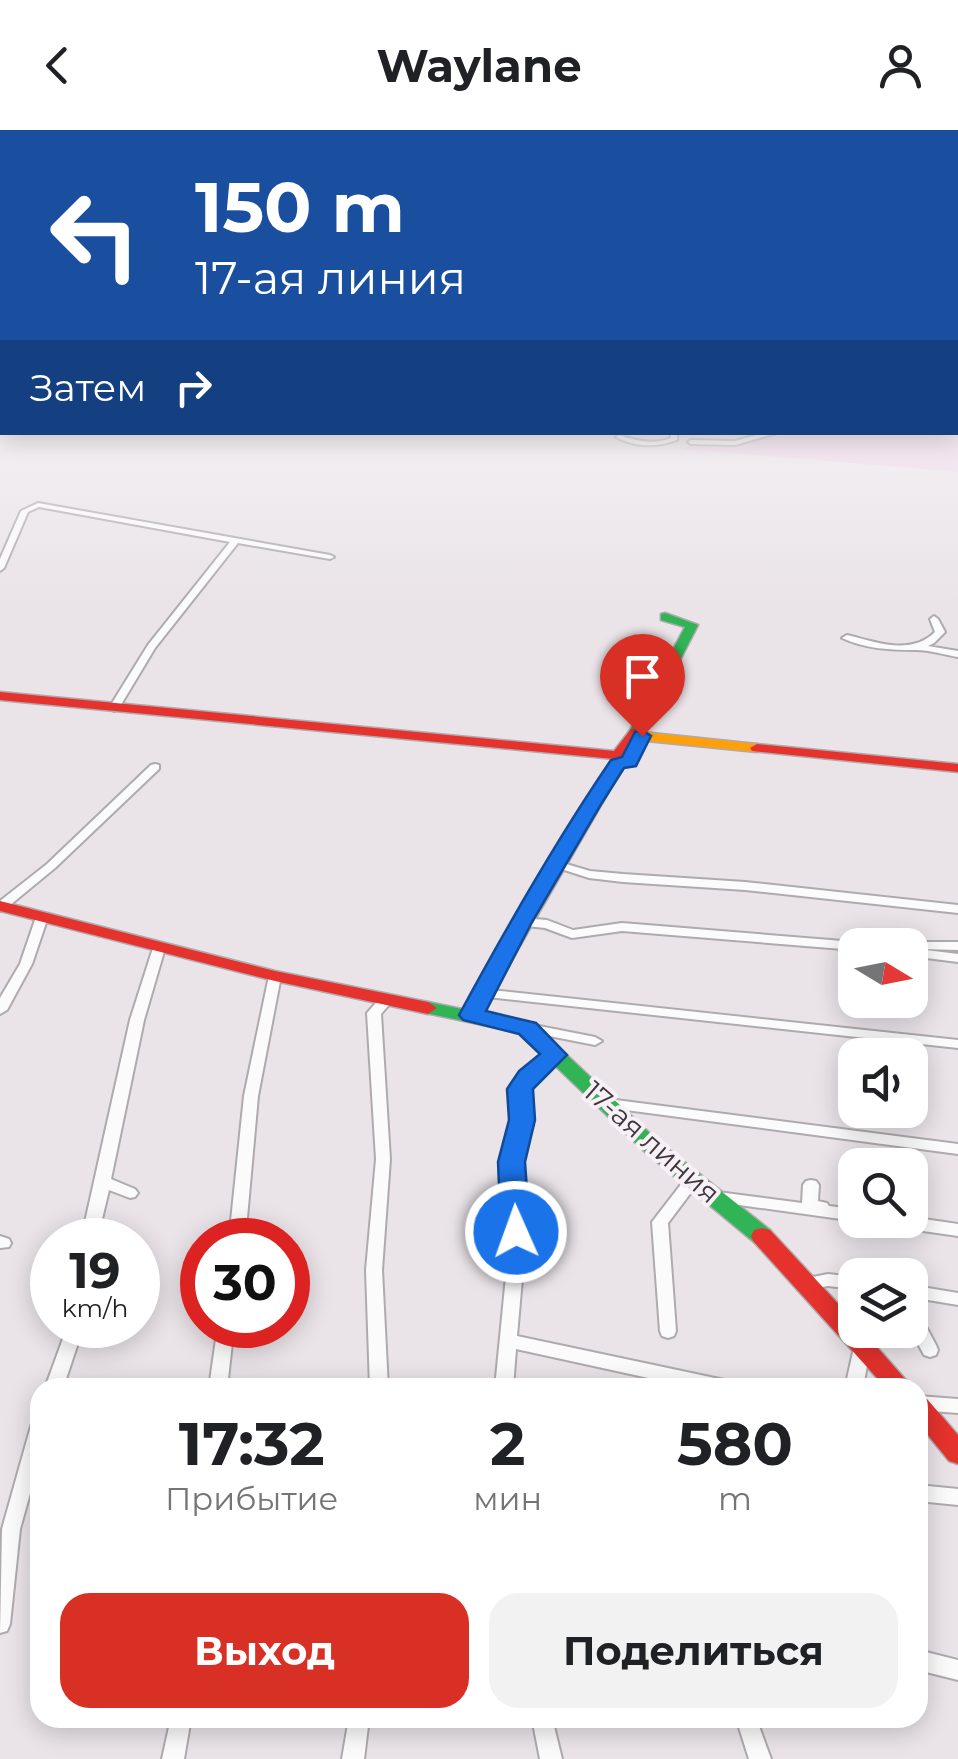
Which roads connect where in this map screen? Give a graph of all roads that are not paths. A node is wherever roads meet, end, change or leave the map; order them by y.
1 (236, 542) junction
2 (330, 558) dead end
3 (0, 568) edge
4 (664, 617) dead end
5 (934, 619) dead end
6 (847, 638) dead end
7 (920, 648) junction
8 (958, 654) edge
9 (0, 696) edge
10 (114, 708) junction
11 (155, 768) dead end
12 (958, 768) edge
13 (556, 864) junction
14 (0, 906) edge
15 (958, 910) edge
16 (42, 917) junction
17 (520, 922) junction
18 (838, 945) edge
19 (958, 946) edge
20 (159, 948) junction
21 (928, 948) edge
22 (928, 952) edge
23 (958, 958) edge
24 (274, 976) junction
25 (482, 992) junction
26 (386, 1000) junction
27 (0, 1010) edge
28 (472, 1015) junction
29 (781, 1024) junction
30 (527, 1028) junction
31 (765, 1034) dead end
32 (595, 1041) dead end
33 (958, 1044) edge
34 (555, 1055) junction
35 (605, 1104) junction
36 (958, 1149) edge
37 (694, 1178) junction
38 (103, 1182) junction
39 (811, 1185) dead end
40 (130, 1193) dead end
41 (716, 1197) junction
42 (838, 1212) edge
43 (838, 1214) edge
44 (94, 1218) edge
45 (239, 1218) edge
46 (928, 1226) edge
47 (958, 1230) edge
48 (838, 1281) edge
49 (809, 1283) junction
50 (928, 1294) edge
51 (938, 1296) junction
52 (928, 1299) edge
53 (958, 1299) edge
54 (838, 1315) edge
55 (668, 1331) dead end
56 (507, 1340) junction
57 (928, 1346) edge
58 (68, 1348) edge
59 (223, 1348) edge
60 (862, 1348) edge
61 (867, 1348) edge
62 (930, 1350) dead end
63 (57, 1378) edge
64 (219, 1378) edge
65 (379, 1378) edge
66 (505, 1378) edge
67 (683, 1378) edge
68 (856, 1378) edge
69 (893, 1378) edge
70 (928, 1405) edge
71 (958, 1406) edge
72 (928, 1417) edge
73 (958, 1453) edge
74 (30, 1462) edge
75 (928, 1494) edge
76 (958, 1497) edge
77 (0, 1624) edge
78 (928, 1662) edge
79 (958, 1670) edge
80 (179, 1728) edge
81 (358, 1728) edge
82 (544, 1728) edge
83 (749, 1728) edge
84 (174, 1759) edge
85 (353, 1759) edge
86 (552, 1759) edge
87 (760, 1759) edge

1 - 2 street
1 - 3 street
1 - 10 street
4 - 10 street
5 - 7 street
6 - 7 street
7 - 8 street
9 - 10 street
11 - 14 street
12 - 13 street
13 - 15 street
13 - 17 street
14 - 16 street
16 - 20 street
16 - 27 street
17 - 18 street
17 - 25 street
19 - 21 street
20 - 24 street
20 - 38 street
22 - 23 street
24 - 26 street
24 - 45 street
25 - 28 street
25 - 29 street
26 - 28 street
26 - 65 street
28 - 30 street
29 - 31 street
29 - 33 street
30 - 32 street
30 - 34 street, 17-ая линия
34 - 35 street, 17-ая линия
34 - 56 street
35 - 36 street
35 - 37 street, 17-ая линия
37 - 41 street, 17-ая линия
37 - 55 street
38 - 40 street
38 - 44 street
39 - 42 street
41 - 43 street
41 - 49 street, 17-ая линия
46 - 47 street
48 - 49 street
49 - 54 street, 17-ая линия
50 - 51 street
51 - 52 street
51 - 53 street
56 - 66 street
56 - 67 street
57 - 62 street
58 - 63 street
59 - 64 street
60 - 68 street
61 - 69 street, 17-ая линия
70 - 71 street
72 - 73 street
74 - 77 street
75 - 76 street
78 - 79 street
80 - 84 street
81 - 85 street
82 - 86 street
83 - 87 street

